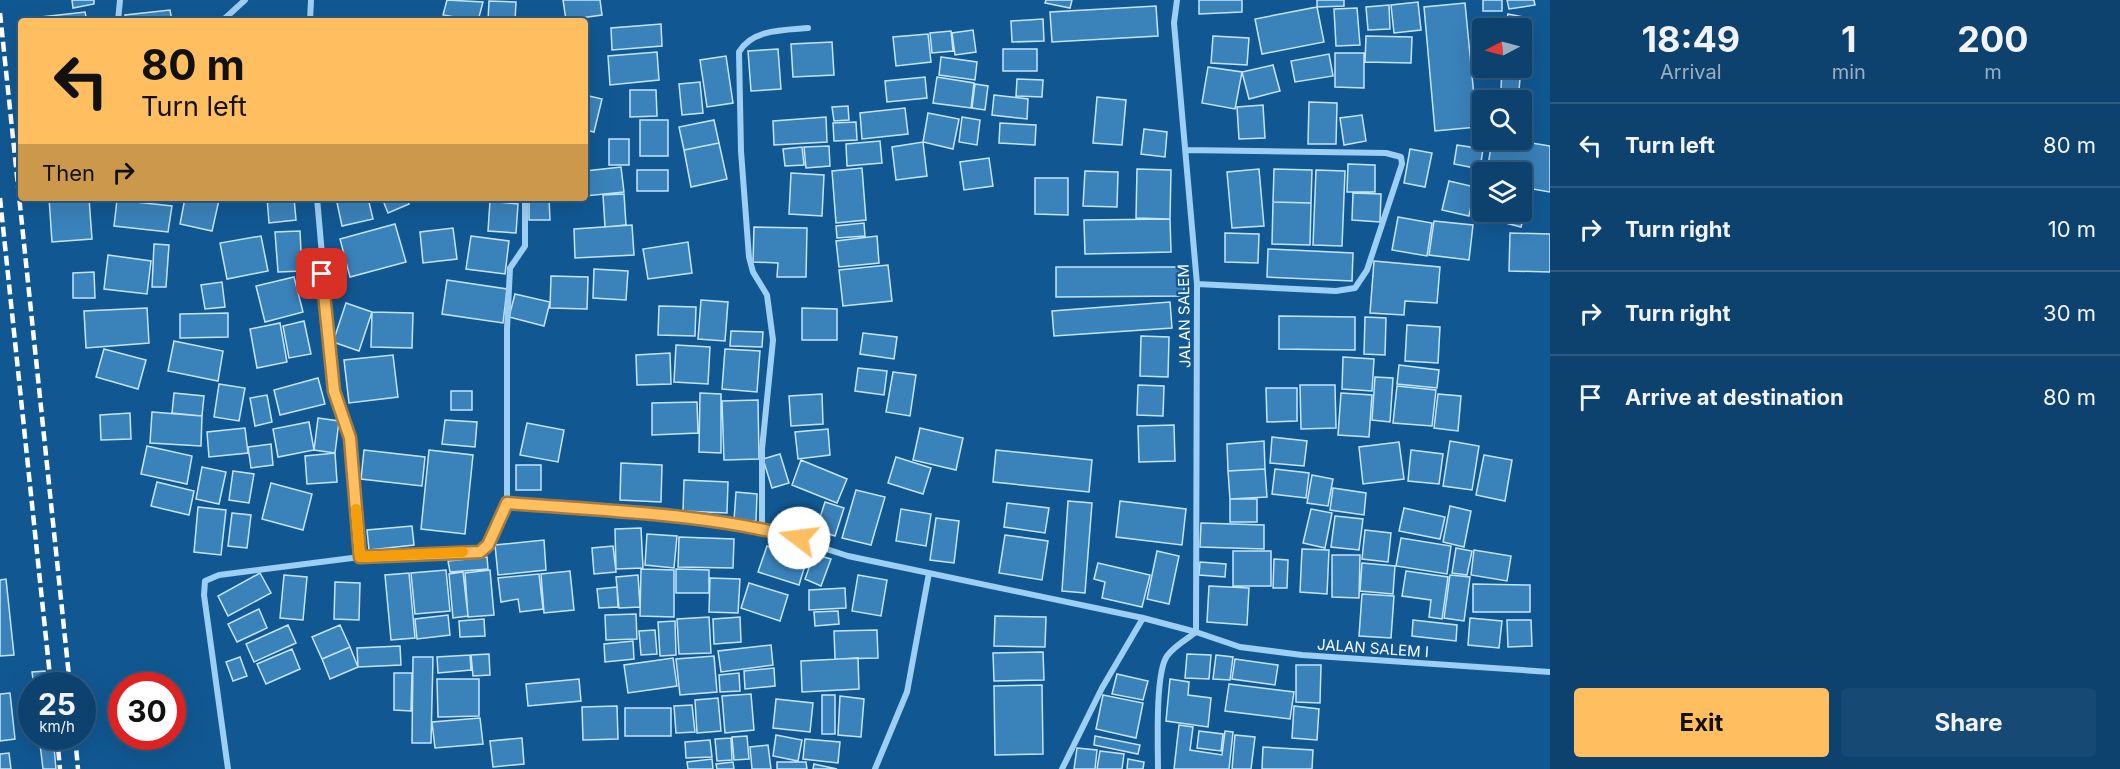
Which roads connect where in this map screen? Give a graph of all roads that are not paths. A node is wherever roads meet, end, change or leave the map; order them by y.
1 (120, 0) edge
2 (244, 0) edge
3 (311, 0) edge
4 (1177, 0) edge
5 (118, 18) edge
6 (225, 18) edge
7 (310, 18) edge
8 (808, 28) dead end
9 (1186, 150) junction
10 (317, 201) edge
11 (525, 201) edge
12 (1197, 284) junction
13 (507, 503) junction
14 (762, 528) junction
15 (360, 557) junction
16 (929, 573) junction
17 (1143, 618) junction
18 (1196, 632) junction
19 (1550, 672) edge
20 (228, 769) edge
21 (875, 769) edge
22 (1062, 769) edge
23 (1158, 769) edge

1 - 5 street
2 - 6 street
3 - 7 street
4 - 9 street, JALAN SALEM
8 - 14 street
9 - 12 street, JALAN SALEM
9 - 12 street
10 - 15 street
11 - 13 street
12 - 18 street, JALAN SALEM
13 - 14 street, JALAN SALEM I
13 - 15 street
14 - 16 street, JALAN SALEM I
15 - 20 street
16 - 17 street, JALAN SALEM I
16 - 21 street
17 - 18 street, JALAN SALEM I
17 - 22 street
18 - 19 street, JALAN SALEM I
18 - 23 street

